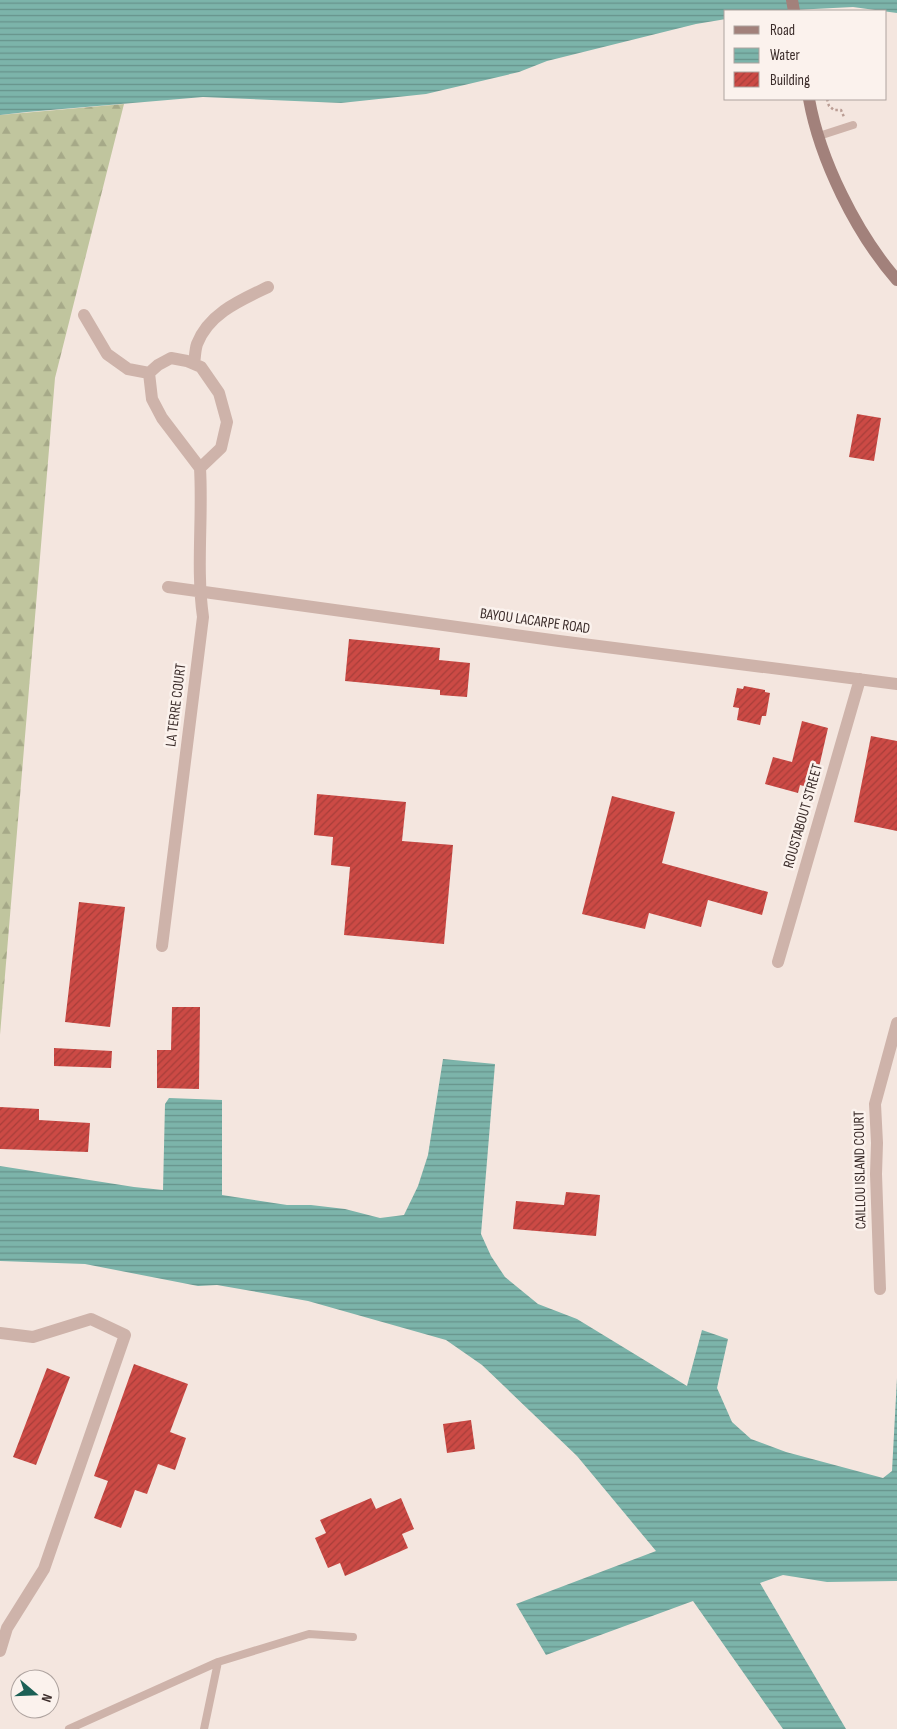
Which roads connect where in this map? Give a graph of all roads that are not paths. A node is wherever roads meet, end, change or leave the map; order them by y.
1 (809, 100) edge
2 (853, 125) dead end
3 (819, 136) junction
4 (897, 280) edge
5 (268, 287) dead end
6 (84, 315) dead end
7 (194, 364) junction
8 (149, 373) junction
9 (200, 468) junction
10 (168, 586) dead end
11 (200, 592) junction
12 (860, 679) junction
13 (897, 684) edge
14 (162, 946) dead end
15 (778, 962) dead end
16 (897, 1023) edge
17 (880, 1289) dead end
18 (0, 1333) edge
19 (353, 1637) dead end
20 (0, 1651) edge
21 (218, 1662) junction
22 (69, 1729) edge
23 (204, 1729) edge

1 - 3 main road
2 - 3 lane
3 - 4 main road
5 - 7 street
6 - 8 street
7 - 8 street
7 - 9 street
8 - 9 street
9 - 11 street, LA TERRE COURT
10 - 11 street, BAYOU LACARPE ROAD
11 - 12 street, BAYOU LACARPE ROAD
11 - 14 street, LA TERRE COURT
12 - 13 street, BAYOU LACARPE ROAD
12 - 15 street, ROUSTABOUT STREET
16 - 17 street, CAILLOU ISLAND COURT
18 - 20 street
19 - 21 lane
21 - 22 lane
21 - 23 lane

